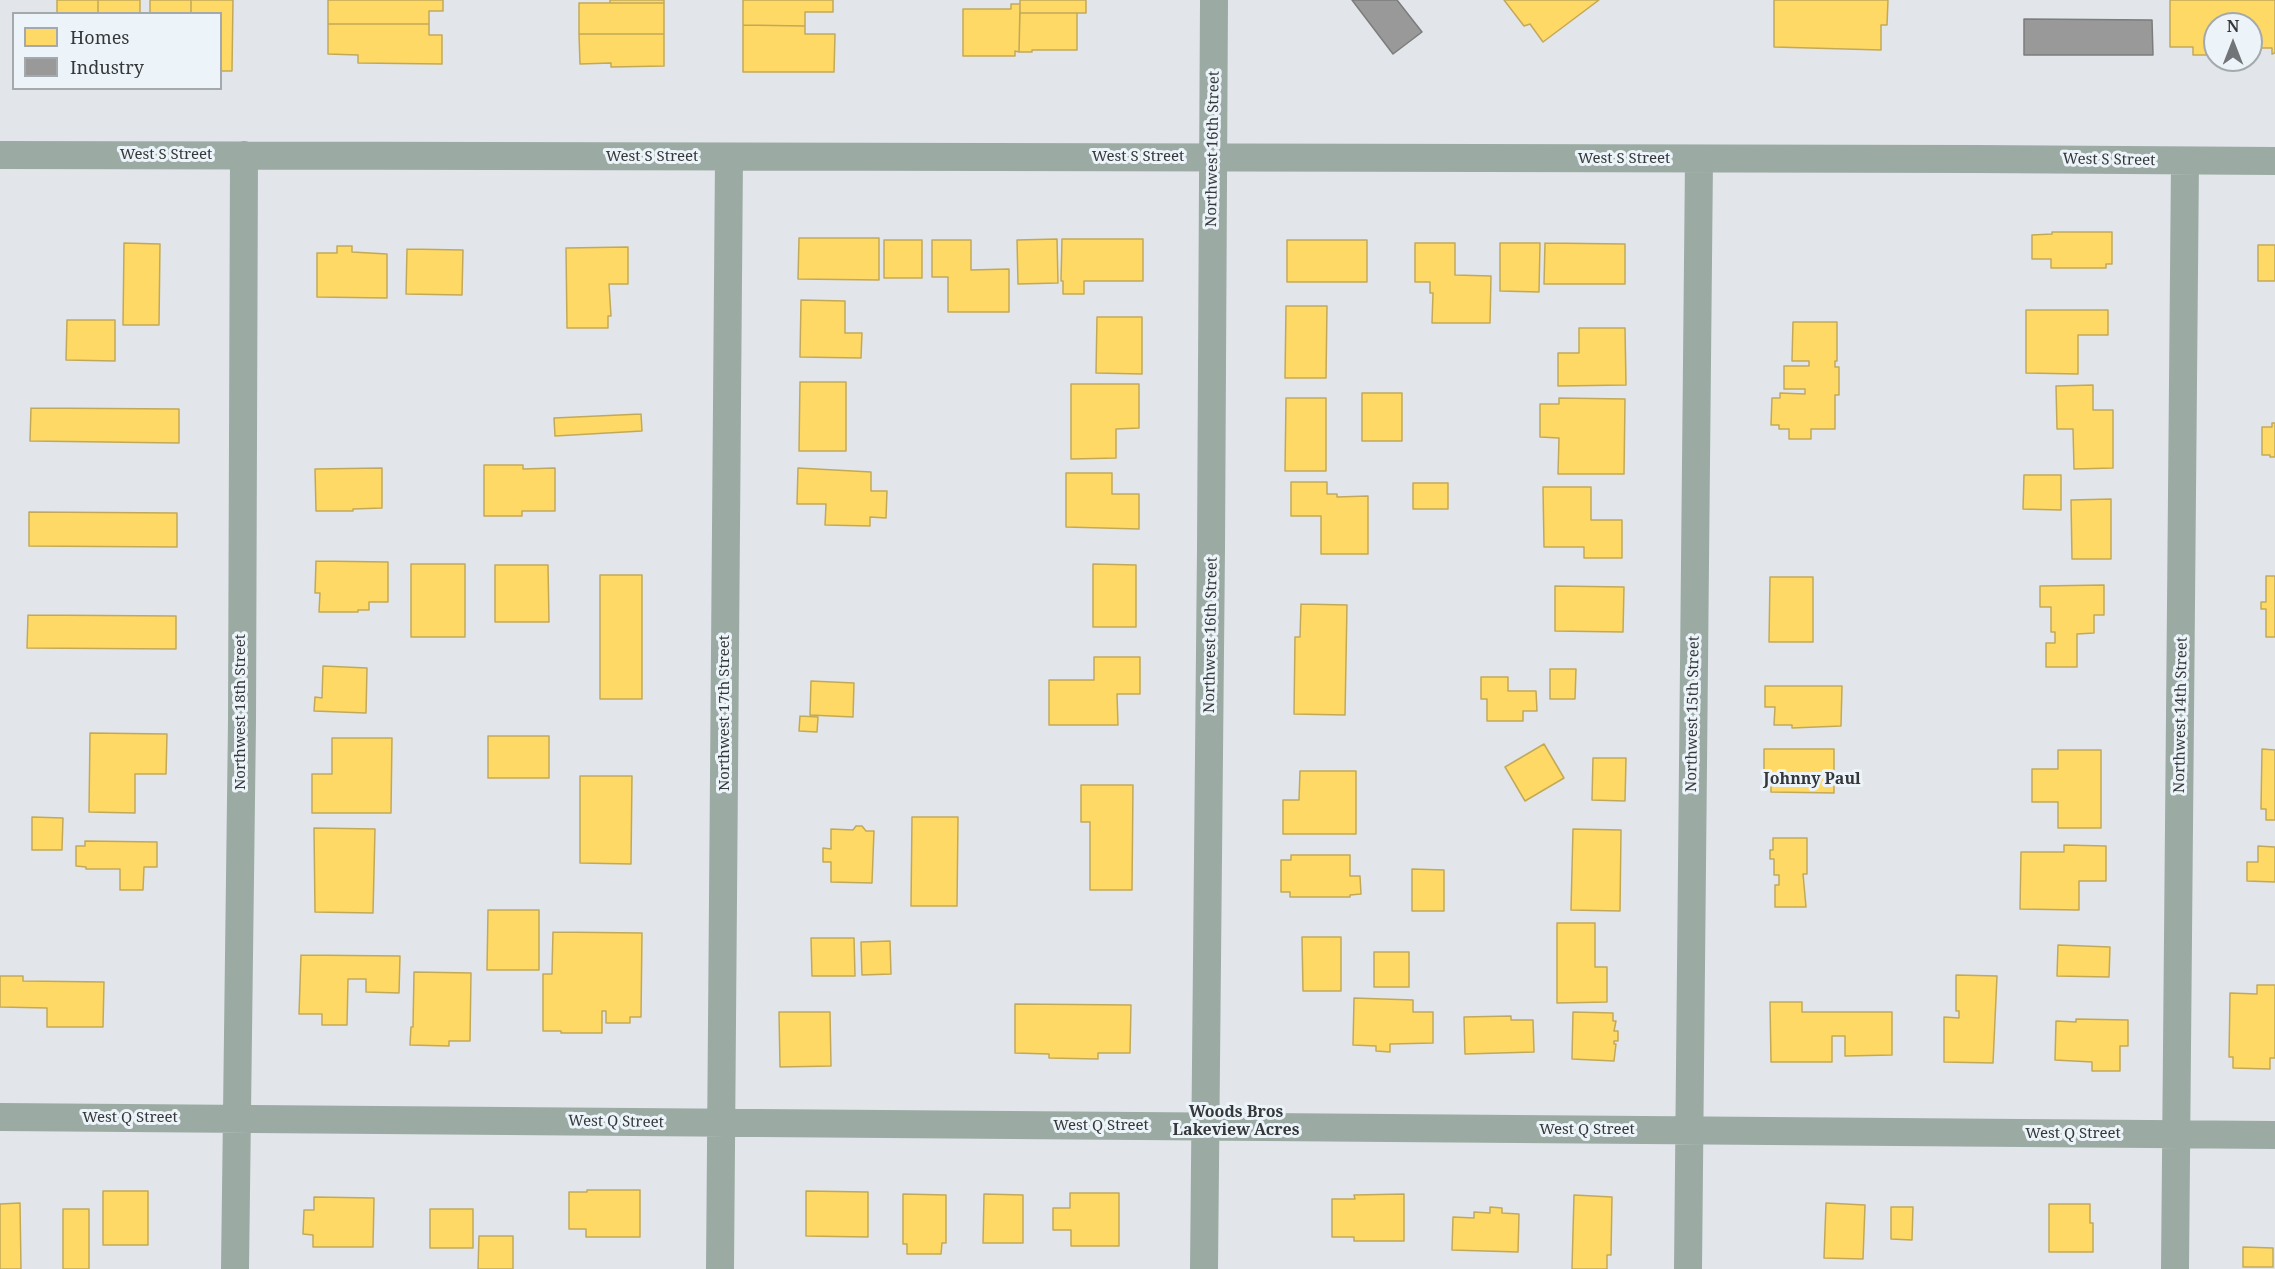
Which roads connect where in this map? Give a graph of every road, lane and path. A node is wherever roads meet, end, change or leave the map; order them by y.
1 (1214, 0) edge
2 (0, 155) edge
3 (244, 155) junction
4 (729, 157) junction
5 (1213, 157) junction
6 (1699, 159) junction
7 (2185, 161) junction
8 (2275, 161) edge
9 (0, 1117) edge
10 (237, 1119) junction
11 (722, 1123) junction
12 (1206, 1127) junction
13 (1689, 1131) junction
14 (2176, 1134) junction
15 (2275, 1135) edge
16 (236, 1269) edge
17 (720, 1269) edge
18 (1204, 1269) edge
19 (1688, 1269) edge
20 (2175, 1269) edge

1 - 5 street, Northwest 16th Street
2 - 3 street, West S Street
3 - 4 street, West S Street
3 - 10 street, Northwest 18th Street
4 - 5 street, West S Street
4 - 11 street, Northwest 17th Street
5 - 6 street, West S Street
5 - 12 street, Northwest 16th Street
6 - 7 street, West S Street
6 - 13 street, Northwest 15th Street
7 - 8 street, West S Street
7 - 14 street, Northwest 14th Street
9 - 10 street, West Q Street
10 - 11 street, West Q Street
10 - 16 street, Northwest 18th Street
11 - 12 street, West Q Street
11 - 17 street, Northwest 17th Street
12 - 13 street, West Q Street
12 - 18 street, Northwest 16th Street
13 - 14 street, West Q Street
13 - 19 street, Northwest 15th Street
14 - 15 street, West Q Street
14 - 20 street, Northwest 14th Street

